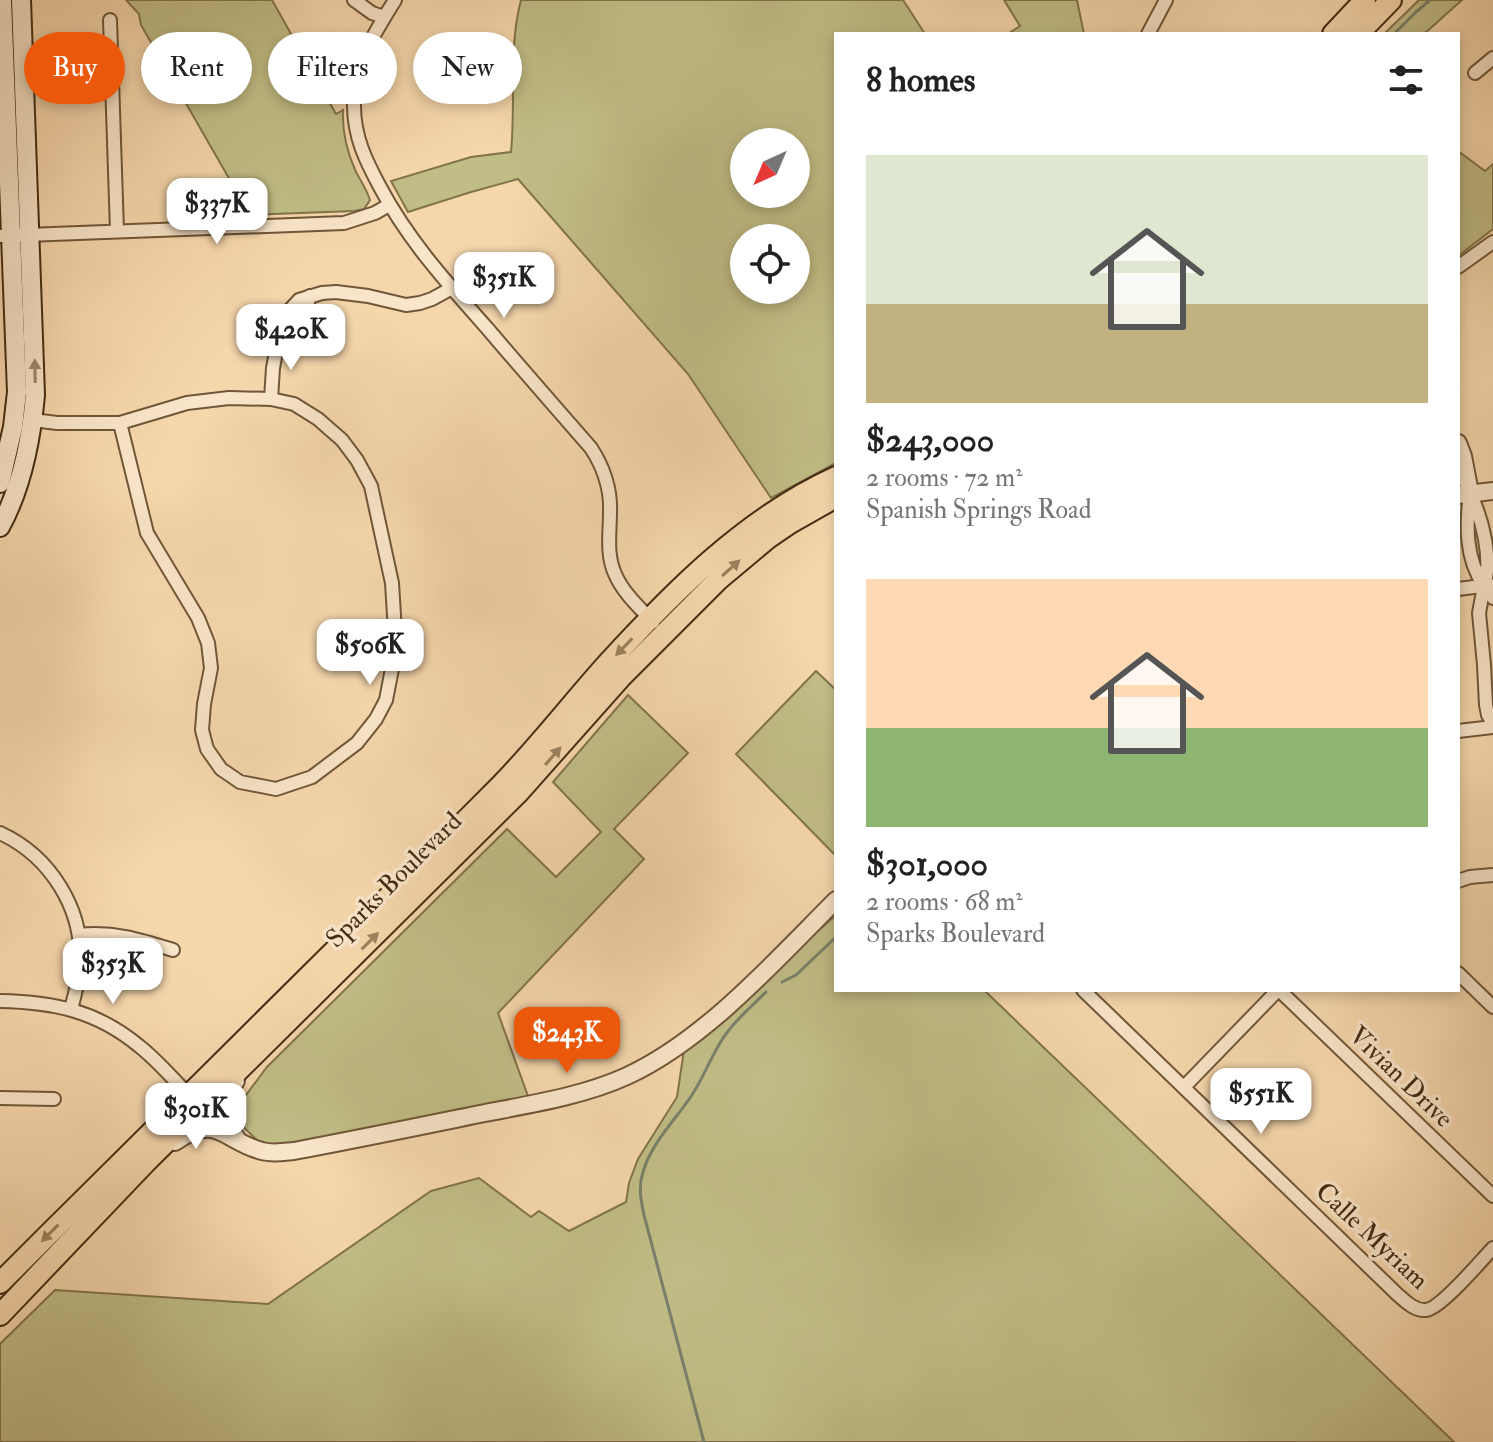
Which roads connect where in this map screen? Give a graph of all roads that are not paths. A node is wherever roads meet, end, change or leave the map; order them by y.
1 (2, 0) edge
2 (21, 0) edge
3 (354, 0) edge
4 (395, 0) edge
5 (1166, 0) edge
6 (1365, 0) edge
7 (1391, 0) edge
8 (384, 17) junction
9 (110, 20) dead end
10 (1149, 32) edge
11 (1335, 32) edge
12 (1360, 32) edge
13 (1493, 58) edge
14 (1475, 73) dead end
15 (389, 205) junction
16 (117, 231) junction
17 (5, 236) edge
18 (30, 236) junction
19 (1493, 242) edge
20 (6, 256) edge
21 (1460, 266) edge
22 (452, 288) junction
23 (271, 399) junction
24 (33, 420) junction
25 (120, 423) junction
26 (1460, 448) edge
27 (834, 478) edge
28 (0, 483) edge
29 (1493, 491) edge
30 (1464, 494) edge
31 (834, 498) edge
32 (0, 527) edge
33 (1489, 585) edge
34 (1460, 589) edge
35 (1493, 598) edge
36 (657, 626) junction
37 (1493, 725) edge
38 (1460, 731) edge
39 (0, 833) edge
40 (1493, 875) edge
41 (1460, 880) edge
42 (834, 902) edge
43 (79, 935) junction
44 (173, 950) dead end
45 (1460, 975) edge
46 (331, 979) junction
47 (1085, 992) edge
48 (1277, 992) edge
49 (1281, 992) edge
50 (0, 1001) edge
51 (1493, 1007) edge
52 (71, 1009) junction
53 (250, 1060) junction
54 (1184, 1087) junction
55 (188, 1094) junction
56 (0, 1098) edge
57 (54, 1099) dead end
58 (244, 1143) junction
59 (150, 1158) junction
60 (1493, 1196) edge
61 (69, 1245) junction
62 (1493, 1248) edge
63 (0, 1283) edge
64 (0, 1315) edge

1 - 17 main road
2 - 18 main road
3 - 8 street
4 - 8 street
5 - 10 street
6 - 11 main road
7 - 12 main road
8 - 15 street
9 - 16 street
13 - 14 street
15 - 16 street
15 - 22 street
16 - 18 street
17 - 18 street
17 - 20 main road
24 -> 18 main road
19 - 21 street
20 - 28 main road
22 - 23 street
22 - 36 street
23 - 25 street
23 - 25 street
24 - 25 street
24 - 32 main road
26 - 30 street
27 - 36 main road, Sparks Boulevard
29 - 30 street
30 - 33 street
36 -> 31 main road, Sparks Boulevard
33 - 34 street
33 - 35 street
33 - 37 street
46 -> 36 main road, Sparks Boulevard
36 -> 55 main road, Sparks Boulevard
37 - 38 street
39 - 43 street
40 - 41 street
42 - 58 street
43 - 44 street
43 - 52 street
45 - 51 street
46 - 53 main road, Sparks Boulevard
46 - 55 main road
47 - 54 street, Calle Myriam
48 - 54 street
49 - 60 street, Vivian Drive
50 - 52 street
52 - 55 street
53 - 58 street
53 - 59 main road, Sparks Boulevard
54 - 62 street, Calle Myriam
55 - 61 main road
55 -> 63 main road, Sparks Boulevard
56 - 57 street
58 - 59 street
59 - 61 main road, Sparks Boulevard
61 - 64 main road, Sparks Boulevard

